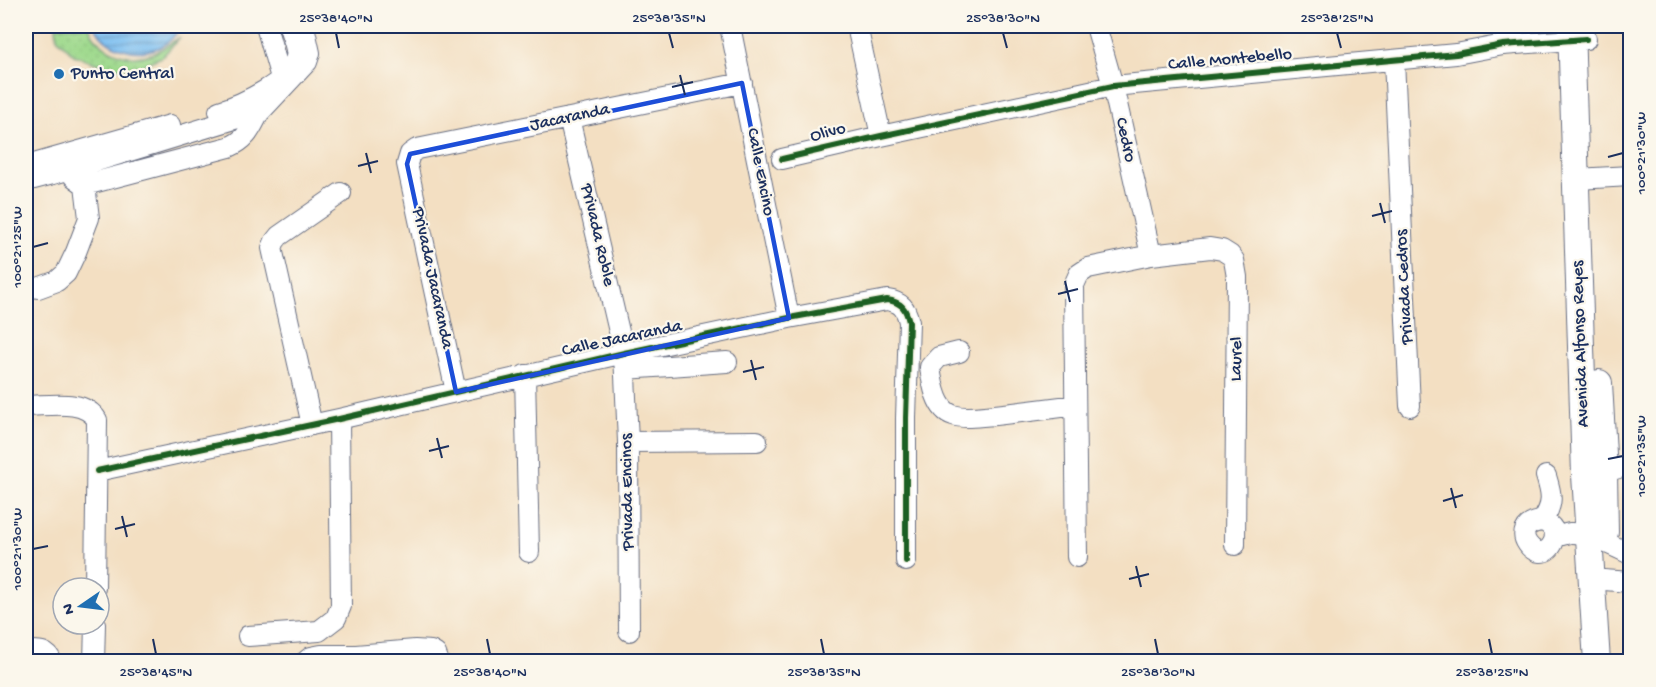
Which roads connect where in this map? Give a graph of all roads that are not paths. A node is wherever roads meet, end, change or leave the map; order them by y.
1 (266, 26) edge
2 (288, 26) edge
3 (304, 26) edge
4 (730, 26) edge
5 (857, 26) edge
6 (1096, 26) edge
7 (1579, 32) edge
8 (1394, 60) junction
9 (281, 78) junction
10 (742, 83) junction
11 (1113, 86) junction
12 (261, 111) junction
13 (569, 118) junction
14 (881, 135) junction
15 (782, 159) dead end
16 (27, 164) edge
17 (407, 164) joint
18 (64, 171) junction
19 (1630, 176) edge
20 (1583, 179) junction
21 (85, 185) junction
22 (340, 193) dead end
23 (1151, 255) junction
24 (38, 288) dead end
25 (789, 318) junction
26 (959, 352) dead end
27 (624, 361) junction
28 (727, 362) dead end
29 (525, 375) junction
30 (456, 392) junction
31 (1075, 405) junction
32 (26, 406) edge
33 (1410, 406) dead end
34 (339, 419) junction
35 (312, 425) junction
36 (757, 441) dead end
37 (628, 442) junction
38 (1630, 465) edge
39 (97, 471) junction
40 (1594, 473) junction
41 (1546, 476) dead end
42 (1542, 521) junction
43 (1555, 537) junction
44 (1597, 540) junction
45 (1235, 546) dead end
46 (530, 552) dead end
47 (1630, 554) edge
48 (1077, 557) dead end
49 (906, 561) dead end
50 (95, 576) edge
51 (1609, 581) edge
52 (629, 631) dead end
53 (95, 636) edge
54 (248, 636) dead end
55 (26, 651) edge
56 (52, 662) edge
57 (94, 662) edge
58 (305, 662) edge
59 (439, 662) edge
60 (1597, 662) edge
61 (1610, 662) edge

1 - 9 street
2 - 9 street
3 - 12 street
4 - 10 street, Calle Encino
5 - 14 street
6 - 11 street, Cedro
7 - 8 street, Calle Montebello
7 - 20 main road, Avenida Alfonso Reyes
8 - 11 street, Calle Montebello
8 - 33 street, Privada Cedros
9 - 12 street
9 - 16 street
10 - 13 street, Jacaranda
10 - 25 street, Calle Encino
11 - 14 street, Calle Montebello
11 - 23 street, Cedro
12 - 18 street
12 - 21 street
13 - 17 street, Jacaranda
13 - 27 street, Privada Roble
14 - 15 street, Olivo
16 - 18 street
17 - 30 street, Privada Jacaranda
18 - 21 street
19 - 20 street
20 - 40 main road, Avenida Alfonso Reyes
21 - 24 street
22 - 35 street
23 - 31 street
23 - 45 street, Laurel
25 - 27 street, Calle Jacaranda
25 - 49 street, Calle Jacaranda
26 - 31 street
27 - 28 street
27 - 29 street, Calle Jacaranda
27 - 37 street, Privada Encinos
29 - 30 street, Calle Jacaranda
29 - 46 street
30 - 34 street, Calle Jacaranda
31 - 48 street
32 - 39 street
34 - 35 street, Calle Jacaranda
34 - 54 street
35 - 39 street, Calle Jacaranda
36 - 37 street
37 - 52 street, Privada Encinos
38 - 40 street
39 - 50 street
40 - 44 main road, Avenida Alfonso Reyes
41 - 42 street
42 - 43 street
42 - 43 street
43 - 44 street
44 - 47 street
44 - 51 main road, Avenida Alfonso Reyes
51 - 60 main road, Avenida Alfonso Reyes
51 - 61 main road, Avenida Alfonso Reyes
53 - 57 street
55 - 56 street
58 - 59 street

